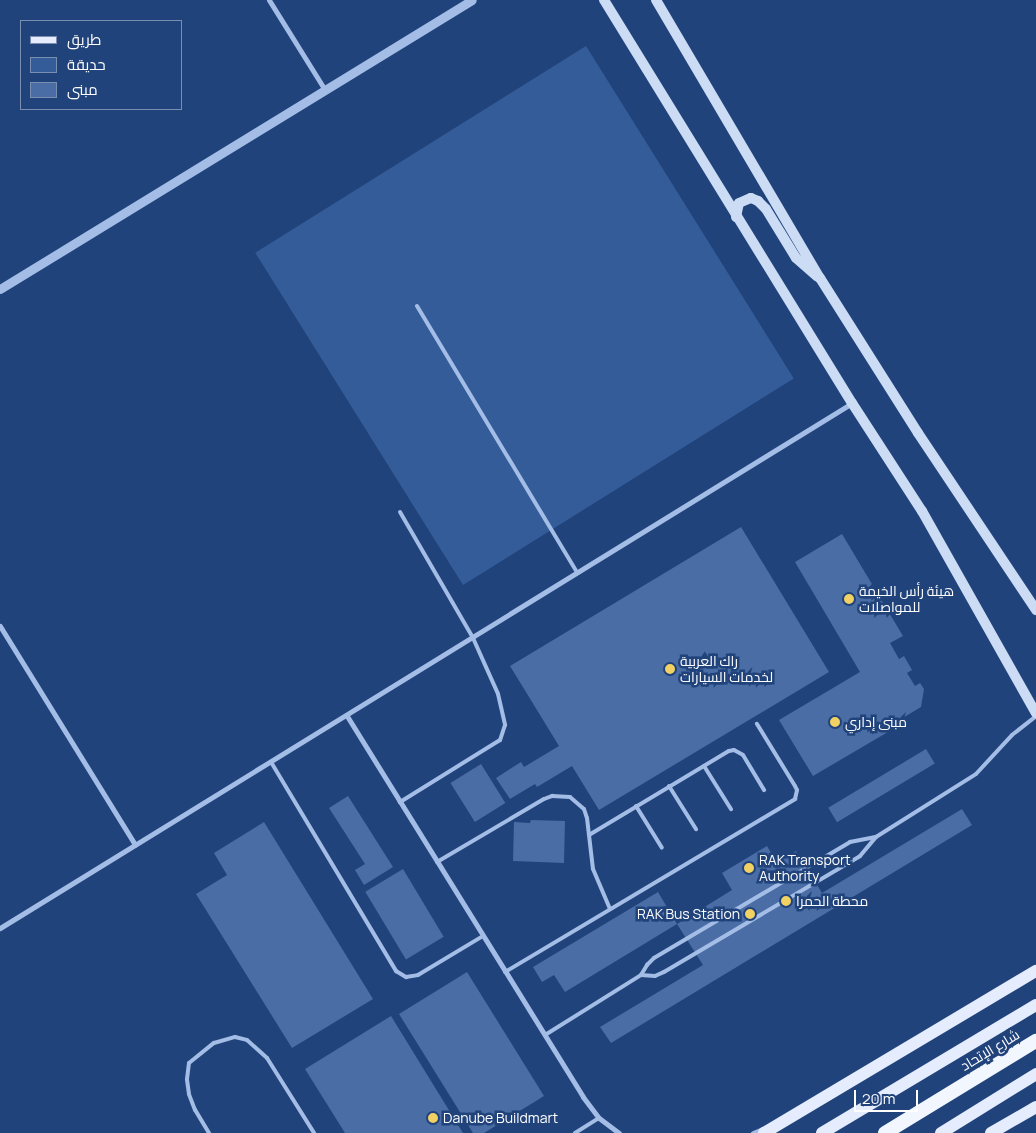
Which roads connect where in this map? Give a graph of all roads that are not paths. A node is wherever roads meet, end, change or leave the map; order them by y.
1 (269, 0) edge
2 (472, 0) edge
3 (604, 0) edge
4 (656, 0) edge
5 (325, 90) junction
6 (736, 216) junction
7 (820, 278) junction
8 (0, 289) edge
9 (417, 306) dead end
10 (852, 403) junction
11 (400, 512) dead end
12 (578, 572) junction
13 (1036, 610) edge
14 (0, 626) edge
15 (473, 638) junction
16 (1036, 715) edge
17 (347, 716) junction
18 (757, 724) dead end
19 (271, 762) junction
20 (704, 766) junction
21 (669, 786) junction
22 (764, 790) dead end
23 (400, 802) junction
24 (636, 806) junction
25 (731, 809) dead end
26 (696, 829) dead end
27 (589, 834) junction
28 (876, 837) junction
29 (135, 845) junction
30 (662, 848) dead end
31 (437, 862) junction
32 (610, 909) junction
33 (0, 928) edge
34 (483, 936) junction
35 (1036, 963) edge
36 (1036, 971) edge
37 (505, 972) junction
38 (641, 975) junction
39 (1018, 982) junction
40 (1036, 1005) edge
41 (545, 1035) junction
42 (1036, 1041) edge
43 (1036, 1074) edge
44 (1036, 1106) edge
45 (600, 1118) junction
46 (779, 1123) junction
47 (209, 1133) edge
48 (314, 1133) edge
49 (575, 1133) edge
50 (619, 1133) edge
51 (754, 1133) edge
52 (764, 1133) edge
53 (822, 1133) edge
54 (885, 1133) edge
55 (941, 1133) edge
56 (992, 1133) edge

1 - 5 street
2 - 5 street
3 - 6 main road
4 - 7 main road
5 - 8 street
6 - 7 main road
6 - 10 main road
7 - 13 main road
9 - 12 lane
10 - 12 street
10 - 16 main road
11 - 15 lane
12 - 15 street
14 - 29 street
15 - 17 street
15 - 23 lane
16 - 28 lane
17 - 19 street
17 - 23 street
18 - 32 lane
19 - 29 street
19 - 34 lane
20 - 21 lane
20 - 22 lane
20 - 25 lane
21 - 24 lane
21 - 26 lane
23 - 31 street
24 - 27 lane
24 - 30 lane
27 - 31 lane
27 - 32 lane
28 - 38 lane
28 - 38 lane
29 - 33 street
31 - 34 street
32 - 37 lane
34 - 37 street
35 - 39 main road
36 - 39 main road
37 - 41 street
38 - 41 lane
39 - 46 main road
40 - 53 main road
41 - 45 street
42 - 54 highway, شارع الإتحاد
43 - 55 main road
44 - 56 main road
45 - 49 lane
45 - 50 street
46 - 51 street
46 - 52 main road
47 - 48 lane

